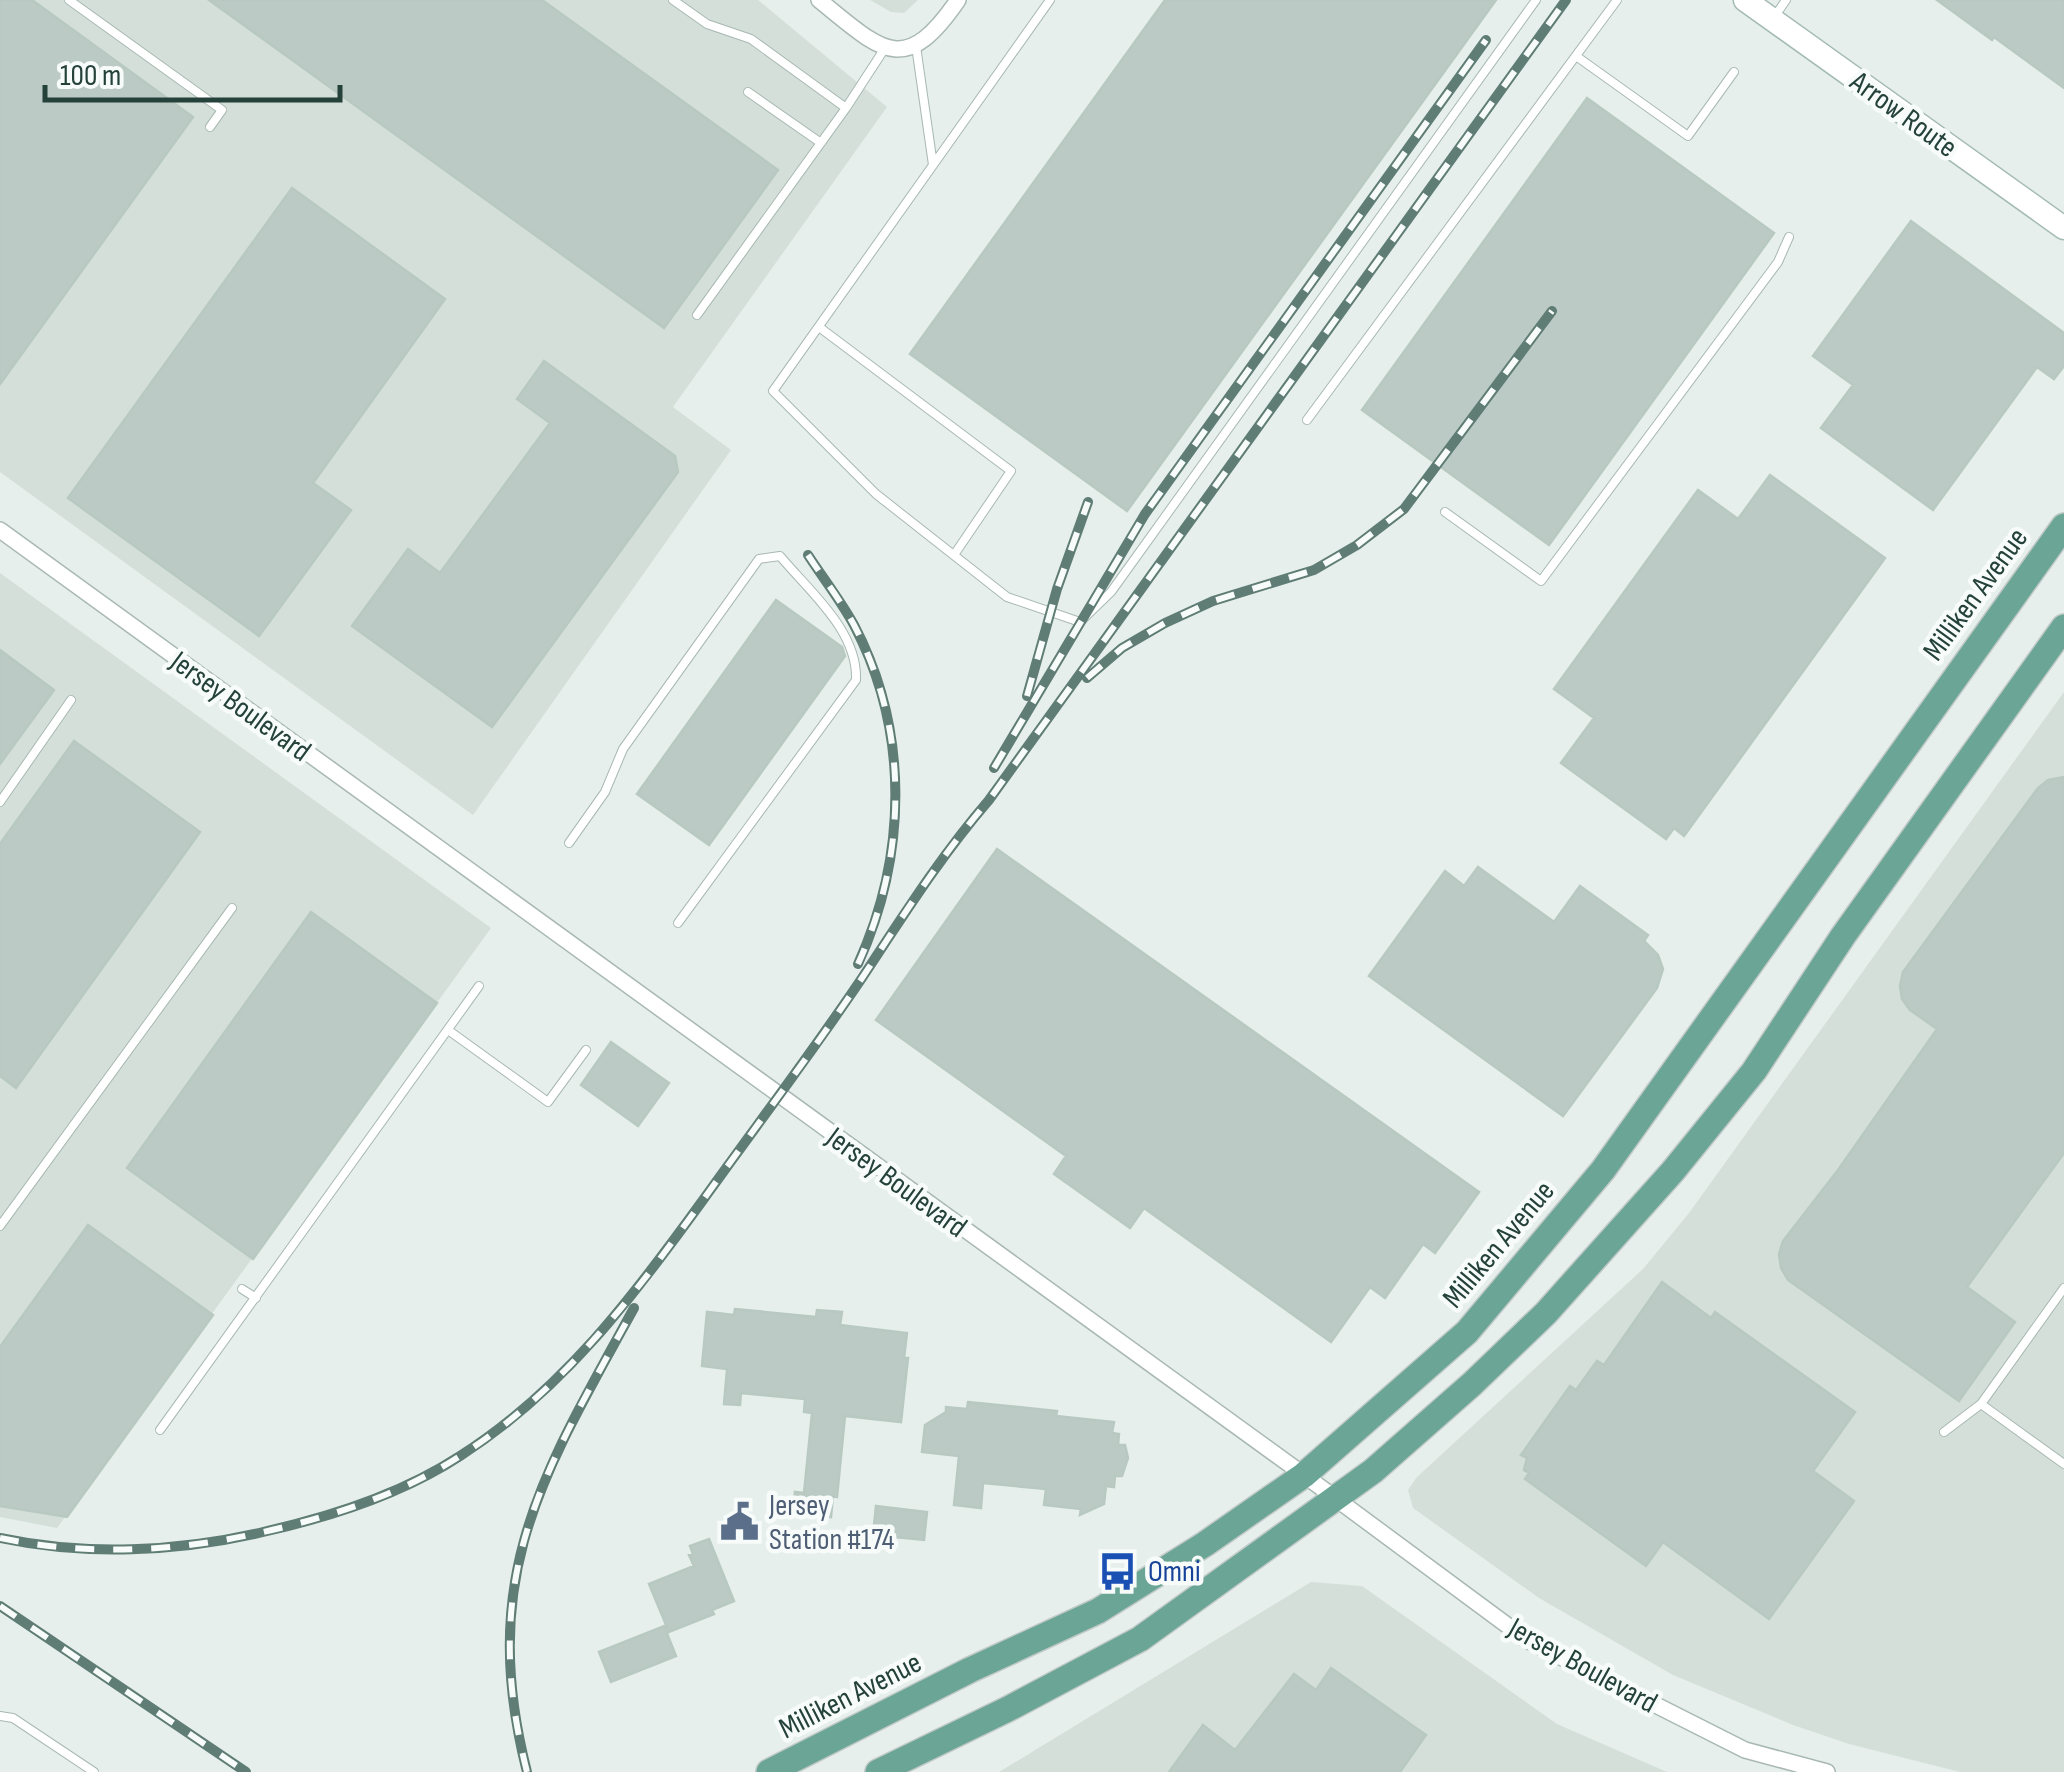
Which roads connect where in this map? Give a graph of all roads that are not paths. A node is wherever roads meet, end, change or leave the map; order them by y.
1 (69, 0) edge
2 (673, 0) edge
3 (818, 0) edge
4 (958, 0) edge
5 (1050, 0) edge
6 (1536, 0) edge
7 (1617, 0) edge
8 (1745, 0) edge
9 (1786, 0) edge
10 (1772, 20) junction
11 (885, 48) junction
12 (910, 49) junction
13 (1576, 56) junction
14 (1734, 72) dead end
15 (748, 92) dead end
16 (846, 108) junction
17 (210, 127) dead end
18 (820, 143) junction
19 (933, 167) junction
20 (2064, 228) edge
21 (1789, 237) dead end
22 (697, 316) dead end
23 (819, 326) junction
24 (1308, 420) dead end
25 (1445, 512) dead end
26 (2064, 526) edge
27 (0, 530) edge
28 (954, 555) junction
29 (2064, 626) edge
30 (71, 700) dead end
31 (0, 802) edge
32 (569, 844) dead end
33 (232, 908) dead end
34 (678, 923) dead end
35 (479, 986) dead end
36 (448, 1030) junction
37 (586, 1050) dead end
38 (0, 1226) edge
39 (242, 1288) dead end
40 (2064, 1288) edge
41 (256, 1298) junction
42 (1981, 1404) junction
43 (160, 1430) dead end
44 (1944, 1432) dead end
45 (2064, 1464) edge
46 (1304, 1475) junction
47 (1337, 1499) junction
48 (0, 1716) edge
49 (94, 1772) edge
50 (769, 1772) edge
51 (878, 1772) edge
52 (1827, 1772) edge

1 - 17 lane
2 - 16 lane
3 - 11 street
4 - 12 street
5 - 19 lane
6 - 28 lane
7 - 13 lane
8 - 10 main road, Arrow Route
9 - 10 lane
10 - 20 main road, Arrow Route
11 - 12 street
11 - 16 lane
12 - 19 lane
13 - 14 lane
13 - 24 lane
15 - 18 lane
16 - 18 lane
18 - 22 lane
19 - 23 lane
21 - 25 lane
23 - 28 lane
23 - 28 lane
26 - 46 main road, Milliken Avenue
27 - 46 street, Jersey Boulevard
29 - 47 main road
30 - 31 lane
32 - 34 lane
33 - 38 lane
35 - 36 lane
36 - 37 lane
36 - 41 lane
39 - 41 lane
40 - 42 lane
41 - 43 lane
42 - 44 lane
42 - 45 lane
46 - 47 street, Jersey Boulevard
46 - 50 main road, Milliken Avenue
47 - 51 main road
47 - 52 street, Jersey Boulevard
48 - 49 lane

